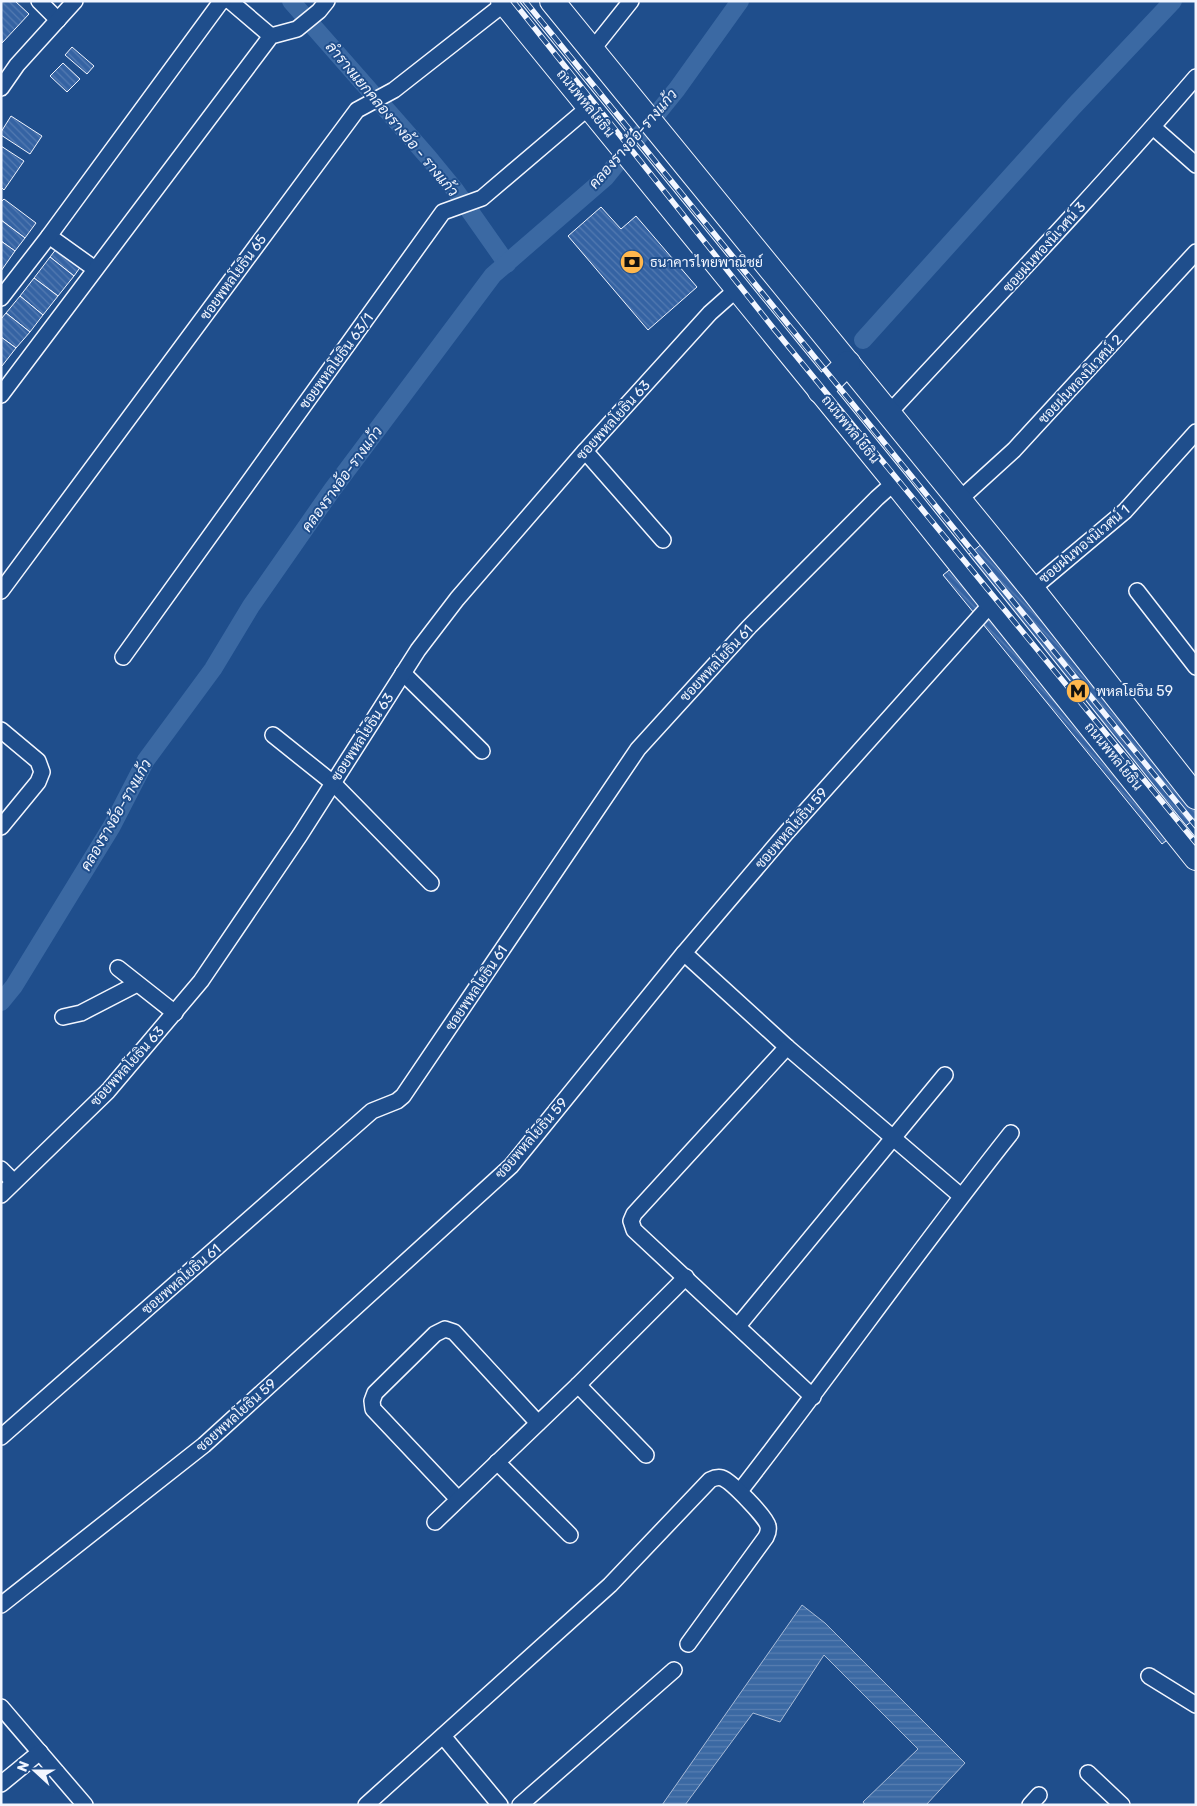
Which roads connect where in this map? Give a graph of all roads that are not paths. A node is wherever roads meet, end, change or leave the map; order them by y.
1 (39, 1) edge
2 (75, 1) edge
3 (223, 1) edge
4 (230, 1) edge
5 (552, 1) edge
6 (630, 1) edge
7 (504, 2) edge
8 (323, 6) edge
9 (58, 20) junction
10 (271, 36) junction
11 (592, 50) junction
12 (1196, 77) edge
13 (1, 88) edge
14 (589, 107) junction
15 (1153, 127) junction
16 (1196, 164) edge
17 (49, 236) junction
18 (1196, 252) edge
19 (95, 269) junction
20 (737, 289) junction
21 (1, 298) edge
22 (832, 345) junction
23 (848, 364) junction
24 (805, 372) junction
25 (820, 391) junction
26 (1, 395) edge
27 (888, 414) junction
28 (1196, 432) edge
29 (585, 451) junction
30 (895, 482) junction
31 (959, 500) junction
32 (663, 540) dead end
33 (1032, 589) junction
34 (1, 591) edge
35 (1138, 591) dead end
36 (992, 603) junction
37 (123, 657) dead end
38 (1196, 667) edge
39 (403, 673) junction
40 (1, 730) edge
41 (273, 734) dead end
42 (482, 751) dead end
43 (333, 783) junction
44 (1196, 796) edge
45 (1, 827) edge
46 (1196, 858) edge
47 (431, 883) dead end
48 (684, 953) junction
49 (118, 968) dead end
50 (138, 984) junction
51 (175, 1012) junction
52 (63, 1017) dead end
53 (787, 1047) junction
54 (944, 1075) dead end
55 (1012, 1133) dead end
56 (893, 1137) junction
57 (1, 1169) edge
58 (14, 1182) junction
59 (1, 1195) edge
60 (961, 1196) junction
61 (686, 1277) junction
62 (738, 1326) junction
63 (578, 1385) junction
64 (813, 1397) junction
65 (538, 1423) junction
66 (1, 1438) edge
67 (646, 1455) dead end
68 (497, 1462) junction
69 (740, 1491) junction
70 (458, 1499) junction
71 (435, 1522) dead end
72 (570, 1535) dead end
73 (1, 1605) edge
74 (688, 1644) dead end
75 (674, 1670) dead end
76 (1148, 1676) dead end
77 (1196, 1705) edge
78 (1, 1707) edge
79 (443, 1736) junction
80 (40, 1752) junction
81 (1088, 1773) dead end
82 (1, 1784) edge
83 (528, 1803) edge
84 (85, 1805) edge
85 (366, 1805) edge
86 (500, 1805) edge
87 (1122, 1805) edge

1 - 9 street
2 - 9 street
3 - 17 street
4 - 10 street
5 - 11 main road
6 - 11 street
7 - 14 main road, ถนนพหลโยธิน
7 - 34 street, ซอยพหลโยธิน 65
8 - 10 street
9 - 13 street
10 - 19 street
11 - 22 main road
12 - 15 street, ซอยฝนทองนิเวศน์ 3
14 - 20 main road, ถนนพหลโยธิน
14 - 37 street, ซอยพหลโยธิน 63/1
15 - 16 street
15 - 27 street, ซอยฝนทองนิเวศน์ 3
17 - 19 street
17 - 21 street
18 - 31 street, ซอยฝนทองนิเวศน์ 2
19 - 26 street
20 - 24 main road, ถนนพหลโยธิน
20 - 29 street, ซอยพหลโยธิน 63
22 - 23 main road
22 - 24 main road
23 - 25 main road
23 - 27 main road
24 - 25 main road, ถนนพหลโยธิน
25 - 30 main road, ถนนพหลโยธิน
27 - 31 main road
28 - 33 street, ซอยฝนทองนิเวศน์ 1
29 - 32 street
29 - 39 street, ซอยพหลโยธิน 63
30 - 36 main road, ถนนพหลโยธิน
30 - 66 street, ซอยพหลโยธิน 61
31 - 33 main road
33 - 44 main road
35 - 38 street
36 - 46 main road, ถนนพหลโยธิน
36 - 48 street, ซอยพหลโยธิน 59
39 - 42 street
39 - 43 street, ซอยพหลโยธิน 63
40 - 45 street
41 - 43 street
43 - 47 street
43 - 51 street, ซอยพหลโยธิน 63
48 - 53 street
48 - 73 street, ซอยพหลโยธิน 59
49 - 50 street
50 - 51 street
50 - 52 street
51 - 58 street, ซอยพหลโยธิน 63
53 - 56 street
53 - 61 street
54 - 56 street
55 - 60 street
56 - 60 street
56 - 62 street
57 - 58 street
58 - 59 street, ซอยพหลโยธิน 63
60 - 64 street
61 - 62 street
61 - 63 street
62 - 64 street
63 - 65 street
63 - 67 street
64 - 69 street
65 - 68 street
65 - 70 street
68 - 70 street
68 - 72 street
69 - 74 street
69 - 79 street
70 - 71 street
75 - 83 street
76 - 77 street
78 - 80 street
79 - 85 street
79 - 86 street
80 - 82 street
80 - 84 street
81 - 87 street

